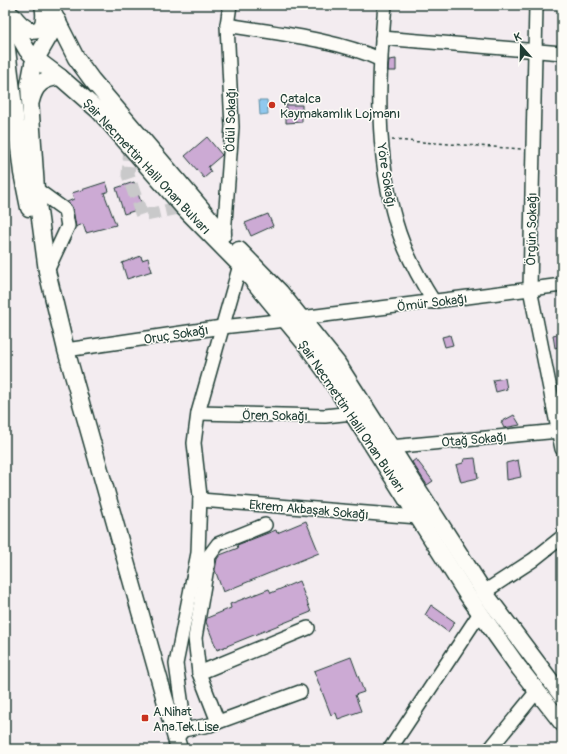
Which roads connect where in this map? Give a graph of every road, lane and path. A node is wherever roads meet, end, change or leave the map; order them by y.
1 (43, 5) edge
2 (49, 5) edge
3 (230, 5) edge
4 (385, 5) edge
5 (536, 5) edge
6 (8, 7) edge
7 (58, 21) junction
8 (227, 26) junction
9 (5, 33) edge
10 (382, 38) junction
11 (536, 51) junction
12 (562, 53) edge
13 (36, 59) junction
14 (379, 59) junction
15 (60, 76) junction
16 (30, 108) junction
17 (382, 139) junction
18 (532, 150) junction
19 (36, 189) junction
20 (224, 235) junction
21 (240, 265) junction
22 (47, 272) junction
23 (562, 285) edge
24 (530, 289) junction
25 (434, 302) junction
26 (294, 319) junction
27 (222, 327) junction
28 (66, 350) junction
29 (198, 413) junction
30 (352, 413) junction
31 (559, 431) junction
32 (390, 448) junction
33 (562, 449) edge
34 (200, 500) junction
35 (418, 517) junction
36 (265, 525) dead end
37 (562, 537) edge
38 (484, 592) junction
39 (480, 613) junction
40 (308, 628) dead end
41 (199, 673) junction
42 (537, 691) junction
43 (300, 692) dead end
44 (562, 696) edge
45 (218, 722) junction
46 (562, 723) edge
47 (179, 739) edge
48 (390, 749) edge
49 (490, 749) edge

1 - 6 main road
2 - 7 main road, Şair Necmettin Halil Onan Bulvarı
3 - 8 street, Ödül Sokağı
4 - 10 street, Yöre Sokağı
5 - 11 street, Örgün Sokağı
6 - 13 main road, Şair Necmettin Halil Onan Bulvarı
7 - 13 main road
7 - 20 main road, Şair Necmettin Halil Onan Bulvarı
8 - 14 street
8 - 20 street, Ödül Sokağı
9 - 22 main road
10 - 11 street
10 - 14 street, Yöre Sokağı
11 - 12 street
11 - 18 street, Örgün Sokağı
13 - 15 main road, Şair Necmettin Halil Onan Bulvarı
13 - 16 main road
14 - 17 street, Yöre Sokağı
15 - 16 main road
15 - 21 main road, Şair Necmettin Halil Onan Bulvarı
16 - 19 main road
17 - 18 path
17 - 25 street, Yöre Sokağı
18 - 24 street, Örgün Sokağı
19 - 22 main road
19 - 22 street
20 - 26 main road, Şair Necmettin Halil Onan Bulvarı
21 - 26 main road, Şair Necmettin Halil Onan Bulvarı
21 - 27 street
22 - 28 main road
23 - 24 street, Ömür Sokağı
24 - 25 street, Ömür Sokağı
24 - 31 street, Örgün Sokağı
25 - 26 street, Ömür Sokağı
26 - 27 street, Oruç Sokağı
26 - 30 main road, Şair Necmettin Halil Onan Bulvarı
26 - 32 main road, Şair Necmettin Halil Onan Bulvarı
27 - 28 street, Oruç Sokağı
27 - 29 street
28 - 47 main road
29 - 30 street, Ören Sokağı
29 - 34 street
30 - 35 main road, Şair Necmettin Halil Onan Bulvarı
31 - 32 street, Otağ Sokağı
31 - 33 street, Örgün Sokağı
32 - 38 main road, Şair Necmettin Halil Onan Bulvarı
34 - 35 street, Ekrem Akbaşak Sokağı
34 - 47 street
35 - 39 main road, Şair Necmettin Halil Onan Bulvarı
36 - 41 street
37 - 38 street
38 - 44 main road, Şair Necmettin Halil Onan Bulvarı
39 - 42 main road, Şair Necmettin Halil Onan Bulvarı
39 - 48 street
40 - 41 street
41 - 45 street
42 - 46 main road, Şair Necmettin Halil Onan Bulvarı
42 - 49 street
43 - 45 street
45 - 47 street

